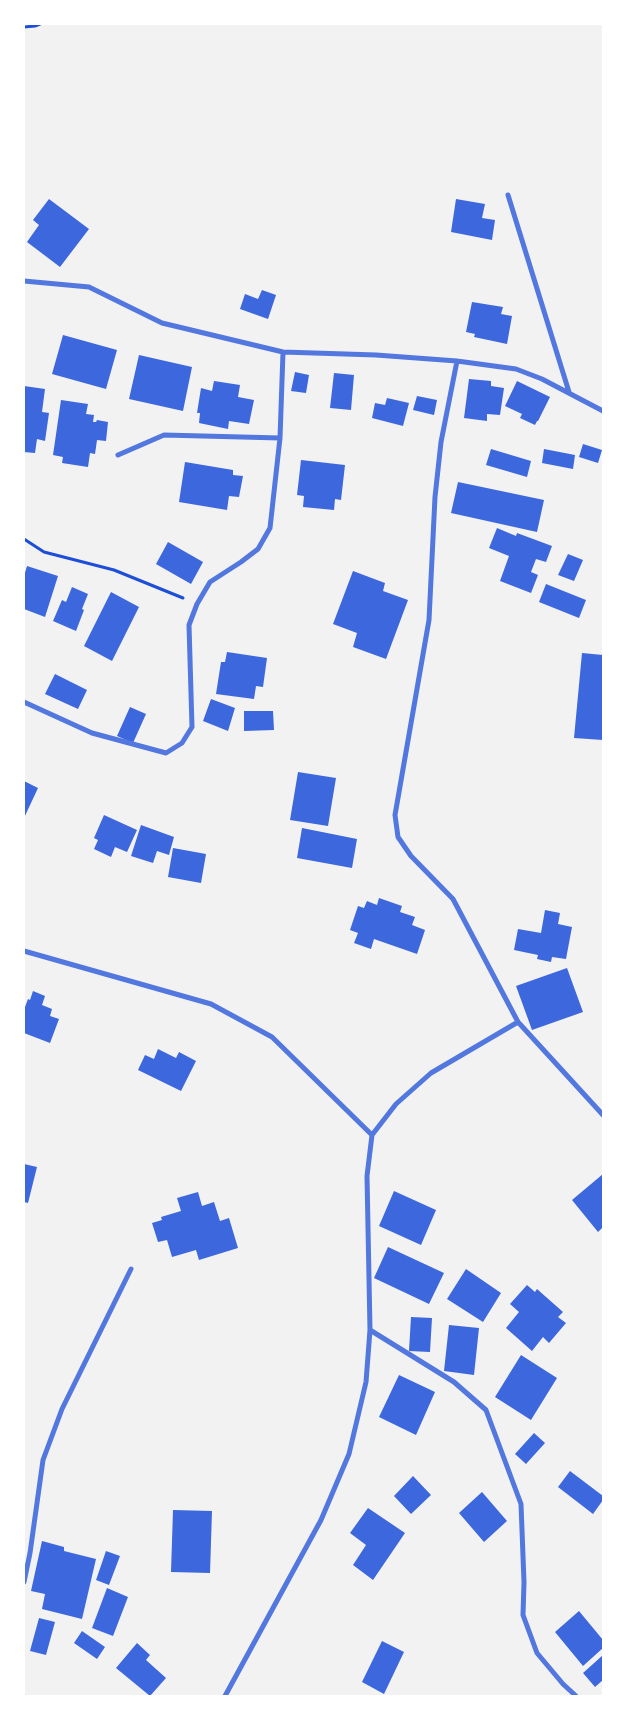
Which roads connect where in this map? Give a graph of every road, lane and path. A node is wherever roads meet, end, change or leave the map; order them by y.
1 (40, 24) edge
2 (24, 27) edge
3 (508, 195) dead end
4 (24, 281) edge
5 (283, 352) junction
6 (457, 361) junction
7 (570, 392) junction
8 (603, 410) edge
9 (280, 438) junction
10 (118, 455) dead end
11 (24, 539) edge
12 (197, 604) junction
13 (24, 702) edge
14 (24, 951) edge
15 (518, 1022) junction
16 (603, 1114) edge
17 (372, 1135) junction
18 (131, 1269) dead end
19 (370, 1330) junction
20 (24, 1582) edge
21 (226, 1696) edge
22 (576, 1696) edge

1 - 2 path
3 - 7 street
4 - 5 street
5 - 6 street
5 - 9 street
6 - 7 street
6 - 15 street
7 - 8 street
9 - 10 street
9 - 12 street
11 - 12 path
12 - 13 street
14 - 17 street
15 - 16 street
15 - 17 street
17 - 19 street
18 - 20 street
19 - 21 street
19 - 22 street

